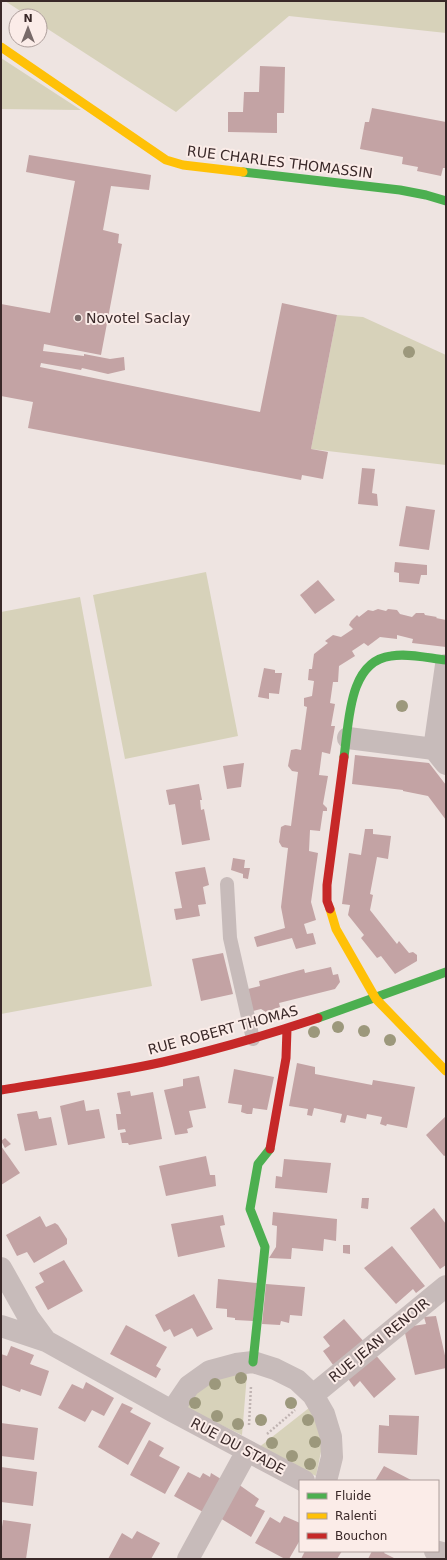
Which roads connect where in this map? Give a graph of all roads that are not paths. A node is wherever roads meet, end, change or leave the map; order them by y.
1 (1, 47) edge
2 (446, 202) edge
3 (446, 660) edge
4 (446, 665) edge
5 (348, 738) junction
6 (440, 757) edge
7 (226, 884) dead end
8 (446, 972) edge
9 (376, 999) junction
10 (287, 1029) junction
11 (253, 1039) junction
12 (446, 1071) edge
13 (1, 1090) edge
14 (1, 1268) edge
15 (446, 1286) edge
16 (1, 1326) edge
17 (46, 1341) junction
18 (253, 1362) junction
19 (313, 1395) junction
20 (172, 1412) junction
21 (247, 1451) junction
22 (302, 1480) edge
23 (326, 1480) edge
24 (188, 1559) edge

1 - 2 street, RUE CHARLES THOMASSIN
3 - 5 street
4 - 6 street
5 - 6 street
5 - 9 street
7 - 11 lane
8 - 9 street, RUE ROBERT THOMAS
9 - 10 street, RUE ROBERT THOMAS
9 - 12 street
10 - 11 street, RUE ROBERT THOMAS
10 - 18 street
11 - 13 street, RUE ROBERT THOMAS
14 - 17 street, RUE DU STADE
15 - 19 street, RUE JEAN RENOIR
16 - 17 street, RUE DU STADE
17 - 20 street, RUE DU STADE
18 - 19 street
18 - 20 street
19 - 23 street
20 - 21 street, RUE DU STADE
21 - 22 street, RUE DU STADE
21 - 24 street

